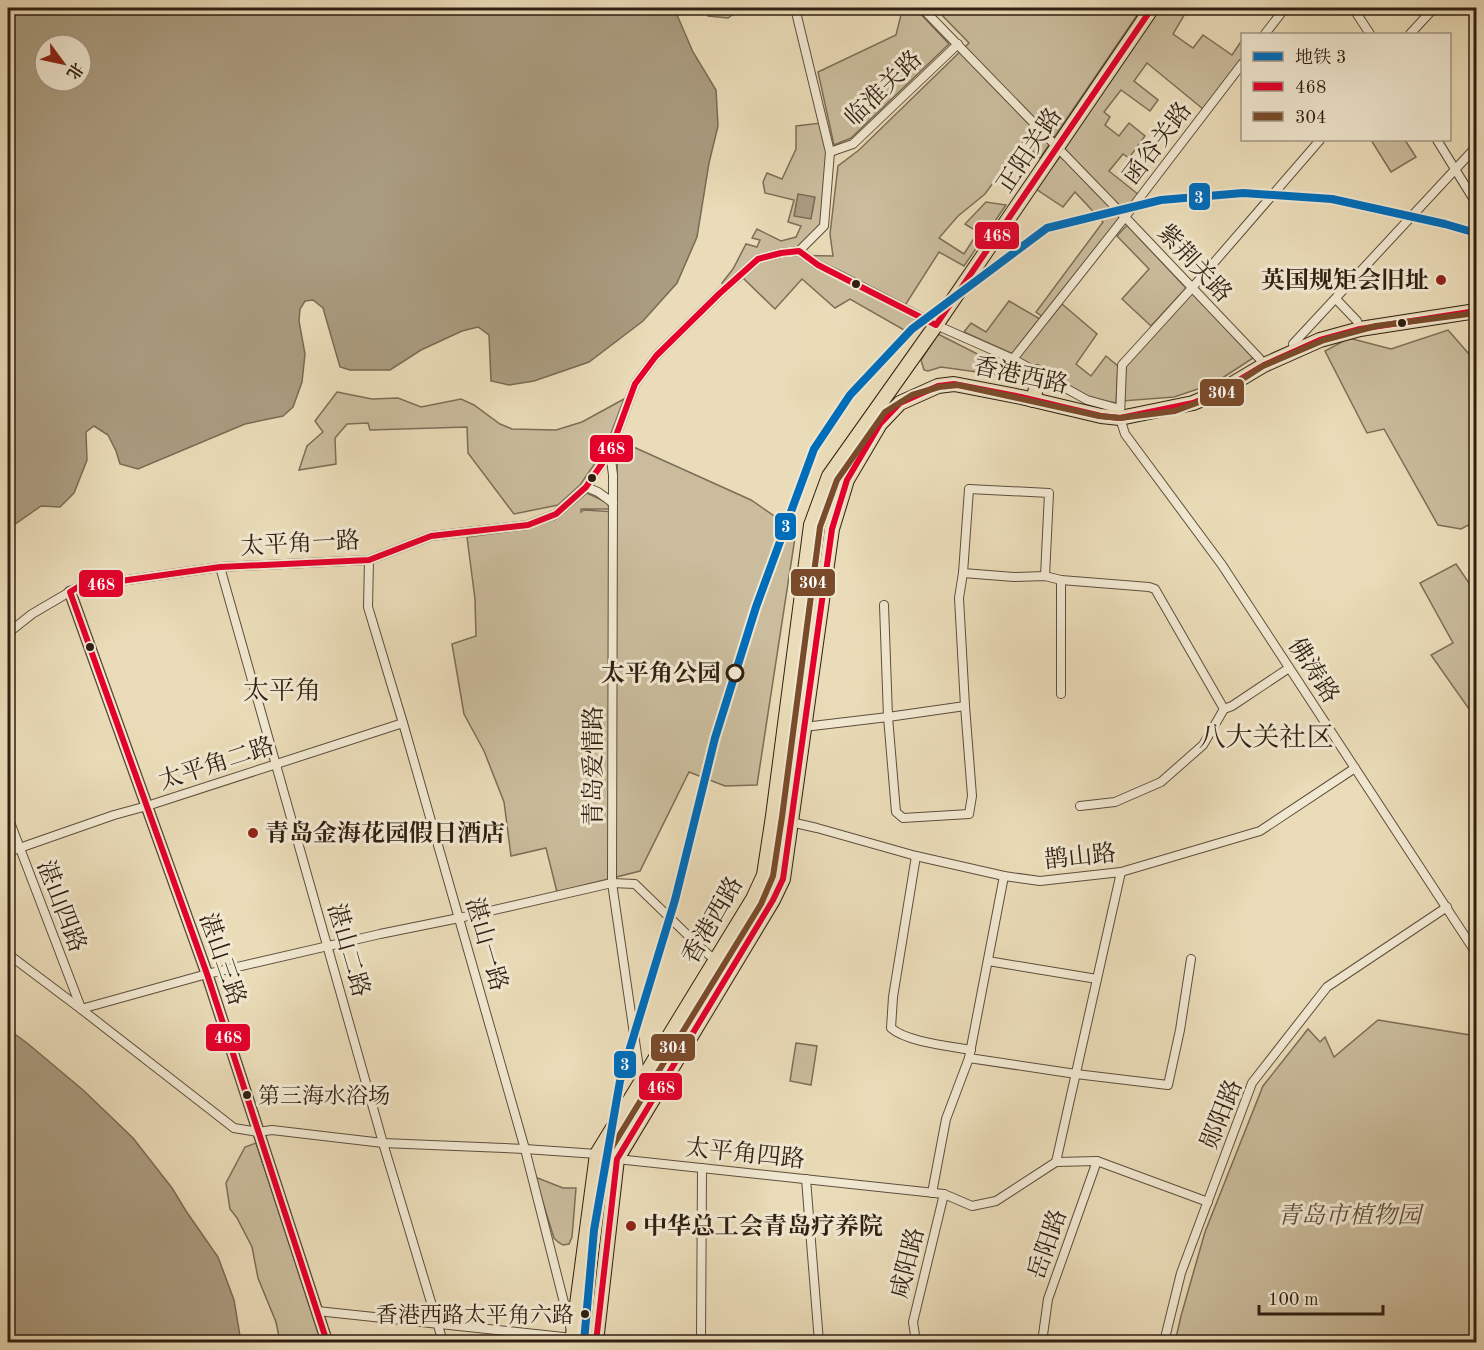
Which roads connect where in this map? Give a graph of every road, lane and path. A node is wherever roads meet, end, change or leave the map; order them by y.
1 (795, 8) edge
2 (922, 8) edge
3 (1152, 8) edge
4 (1285, 8) edge
5 (1353, 8) edge
6 (1434, 8) edge
7 (1265, 33) edge
8 (1369, 33) edge
9 (1411, 33) edge
10 (957, 44) junction
11 (1241, 65) edge
12 (1319, 141) edge
13 (1438, 141) edge
14 (1058, 147) junction
15 (1476, 147) edge
16 (830, 152) junction
17 (1456, 170) junction
18 (1476, 203) edge
19 (1125, 217) junction
20 (798, 251) junction
21 (1192, 288) junction
22 (1336, 298) junction
23 (1476, 311) edge
24 (936, 325) junction
25 (1360, 329) junction
26 (1293, 344) dead end
27 (1013, 359) junction
28 (1264, 365) junction
29 (1036, 372) junction
30 (1033, 400) junction
31 (879, 405) joint
32 (1120, 413) junction
33 (610, 452) junction
34 (586, 486) junction
35 (613, 503) junction
36 (369, 560) junction
37 (220, 567) junction
38 (963, 573) junction
39 (1045, 576) junction
40 (1061, 580) junction
41 (70, 592) junction
42 (884, 605) dead end
43 (8, 633) edge
44 (1289, 668) junction
45 (1061, 694) dead end
46 (965, 706) junction
47 (1224, 709) junction
48 (888, 717) junction
49 (403, 723) junction
50 (804, 727) junction
51 (276, 764) junction
52 (1355, 768) junction
53 (147, 806) junction
54 (1080, 806) dead end
55 (8, 817) edge
56 (773, 818) junction
57 (791, 821) junction
58 (19, 848) junction
59 (8, 852) edge
60 (916, 856) junction
61 (1121, 872) junction
62 (1004, 876) junction
63 (612, 883) junction
64 (1447, 907) junction
65 (459, 918) junction
66 (327, 946) junction
67 (1476, 953) edge
68 (8, 954) edge
69 (1191, 959) dead end
70 (715, 960) junction
71 (988, 961) junction
72 (207, 974) junction
73 (1097, 979) junction
74 (81, 1009) junction
75 (970, 1054) junction
76 (1076, 1074) junction
77 (641, 1082) junction
78 (258, 1132) junction
79 (383, 1143) junction
80 (525, 1149) junction
81 (597, 1154) junction
82 (617, 1159) junction
83 (1097, 1161) junction
84 (1056, 1162) junction
85 (702, 1168) junction
86 (806, 1179) junction
87 (932, 1193) junction
88 (944, 1194) junction
89 (1208, 1202) junction
90 (317, 1311) junction
91 (438, 1324) junction
92 (572, 1340) edge
93 (327, 1342) edge
94 (443, 1342) edge
95 (596, 1342) edge
96 (701, 1342) edge
97 (819, 1342) edge
98 (916, 1342) edge
99 (1042, 1342) edge
100 (1164, 1342) edge

1 - 16 street
2 - 10 street, 紫荆关路
3 - 14 main road, 正阳关路
4 - 7 street
5 - 8 street
6 - 9 street
10 - 14 street, 紫荆关路
10 - 16 street, 临淮关路
11 - 19 street, 函谷关路
12 - 21 street
13 - 17 street
14 - 19 street, 紫荆关路
14 - 24 main road, 正阳关路
15 - 17 street
16 - 20 street
17 - 18 street
17 - 22 street
19 - 21 street, 紫荆关路
19 - 27 street, 函谷关路
20 - 24 street
20 - 33 street, 太平角一路
21 - 28 street, 紫荆关路
21 - 32 street
22 - 25 street
22 - 26 street
23 - 25 main road, 香港西路
24 - 27 street
24 - 31 main road, 正阳关路
25 - 28 main road, 香港西路
27 - 29 street
28 - 32 main road, 香港西路
29 - 30 main road
29 - 32 street
30 - 32 main road, 香港西路
30 - 50 main road, 香港西路
31 - 56 main road, 香港西路
32 - 44 street, 佛涛路
33 - 34 street, 太平角一路
33 - 35 street, 青岛爱情路
34 - 35 street
34 - 36 street, 太平角一路
35 - 63 street, 青岛爱情路
36 - 37 street, 太平角一路
36 - 49 street, 湛山一路
37 - 41 street, 太平角一路
37 - 51 street, 湛山二路
38 - 39 street
38 - 39 street
38 - 46 street
39 - 40 street
40 - 45 street
40 - 47 street
41 - 43 street, 太平角一路
41 - 53 street, 湛山三路
42 - 48 street
44 - 47 street
44 - 52 street, 佛涛路
46 - 48 street
46 - 48 street
47 - 54 street
48 - 50 street
49 - 51 street, 太平角二路
49 - 65 street, 湛山一路
50 - 57 main road, 香港西路
51 - 53 street, 太平角二路
51 - 66 street, 湛山二路
52 - 61 street, 鹊山路
52 - 64 street, 佛涛路
53 - 58 street, 太平角二路
53 - 72 street, 湛山三路
55 - 58 street, 湛山四路
56 - 57 street, 鹊山路
56 - 70 main road, 香港西路
57 - 60 street, 鹊山路
57 - 82 main road, 香港西路
58 - 59 street, 太平角二路
58 - 74 street, 湛山四路
60 - 62 street, 鹊山路
60 - 75 street
61 - 62 street, 鹊山路
61 - 73 street
62 - 71 street
63 - 65 street
63 - 70 street
63 - 77 street, 青岛爱情路
64 - 67 street, 佛涛路
64 - 89 street, 郧阳路
65 - 66 street
65 - 80 street, 湛山一路
66 - 72 street
66 - 79 street, 湛山二路
68 - 74 street, 太平角四路
69 - 76 street
70 - 77 main road, 香港西路
71 - 73 street
71 - 75 street
72 - 74 street
72 - 78 street, 湛山三路
73 - 76 street
74 - 78 street, 太平角四路
75 - 76 street
75 - 87 street
76 - 84 street
77 - 81 main road, 香港西路
78 - 79 street, 太平角四路
78 - 90 street, 湛山三路
79 - 80 street, 太平角四路
79 - 91 street, 湛山二路
80 - 81 street, 太平角四路
80 - 92 street, 湛山一路
81 - 82 street, 太平角四路
81 - 92 main road, 香港西路
82 - 85 street, 太平角四路
82 - 95 main road, 香港西路
83 - 84 street
83 - 89 street
83 - 99 street, 岳阳路
84 - 88 street, 太平角四路
85 - 86 street, 太平角四路
85 - 96 street
86 - 87 street, 太平角四路
86 - 97 street
87 - 88 street, 太平角四路
88 - 98 street, 咸阳路
89 - 100 street, 郧阳路
90 - 91 street
90 - 93 street, 湛山三路
91 - 92 street
91 - 94 street, 湛山二路

